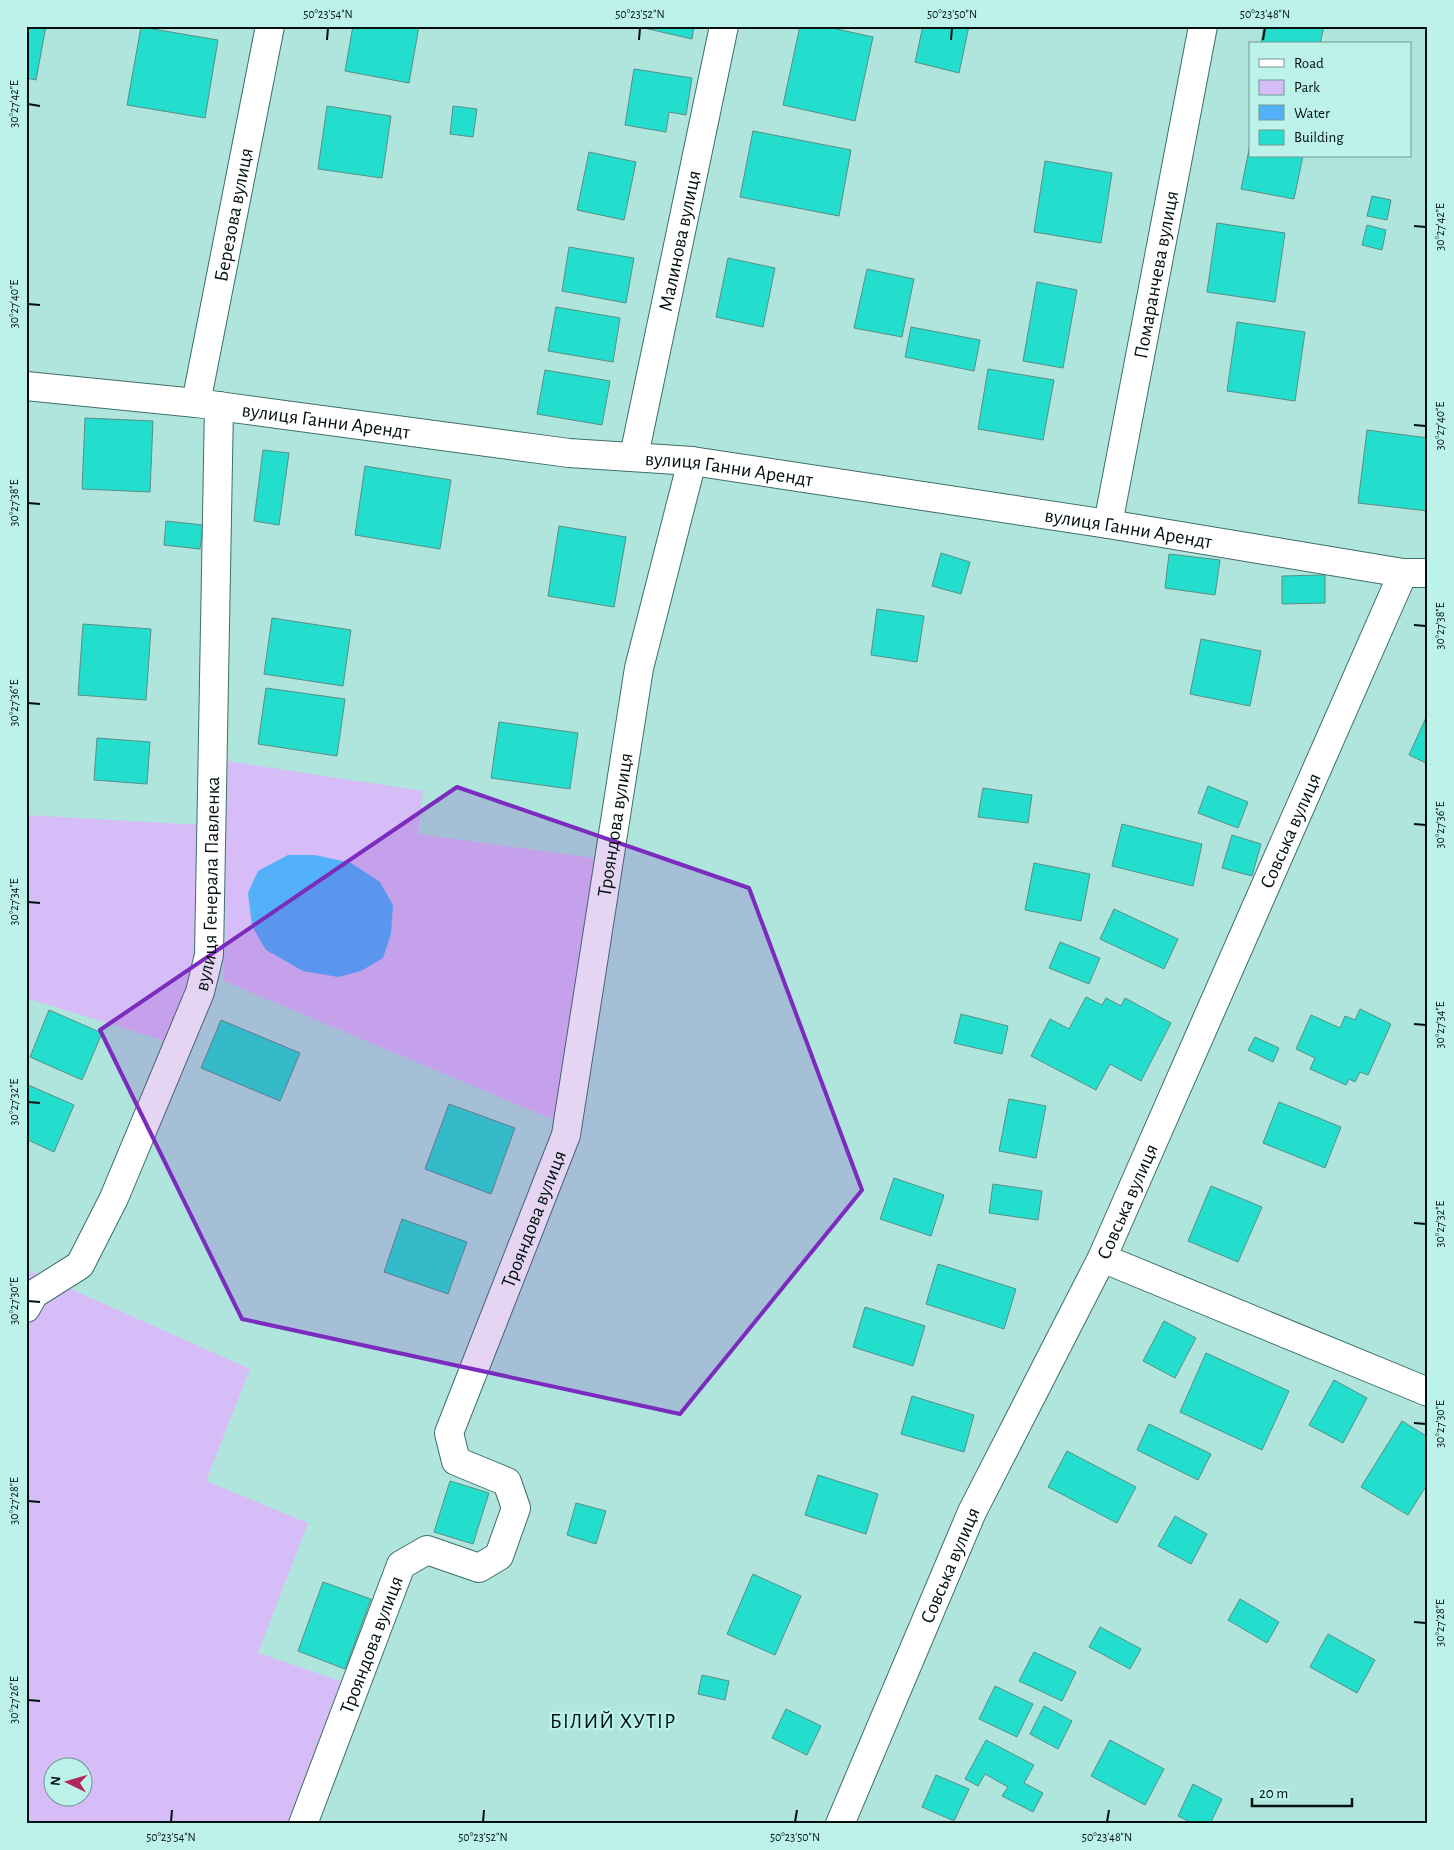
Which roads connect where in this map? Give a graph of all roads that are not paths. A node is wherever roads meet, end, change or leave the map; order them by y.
1 (270, 26) edge
2 (724, 26) edge
3 (1203, 26) edge
4 (26, 386) edge
5 (207, 405) junction
6 (634, 456) junction
7 (692, 461) junction
8 (1108, 524) junction
9 (1415, 573) edge
10 (1102, 1258) junction
11 (26, 1308) edge
12 (1428, 1392) edge
13 (303, 1824) edge
14 (840, 1824) edge

1 - 5 street, Березова вулиця
2 - 6 street, Малинова вулиця
3 - 8 street, Помаранчева вулиця
4 - 5 street, вулиця Ганни Арендт
5 - 6 street, вулиця Ганни Арендт
5 - 11 street, вулиця Генерала Павленка
6 - 7 street, вулиця Ганни Арендт
7 - 8 street, вулиця Ганни Арендт
7 - 13 street, Трояндова вулиця
8 - 9 street, вулиця Ганни Арендт
9 - 10 street, Совська вулиця
10 - 12 street
10 - 14 street, Совська вулиця

